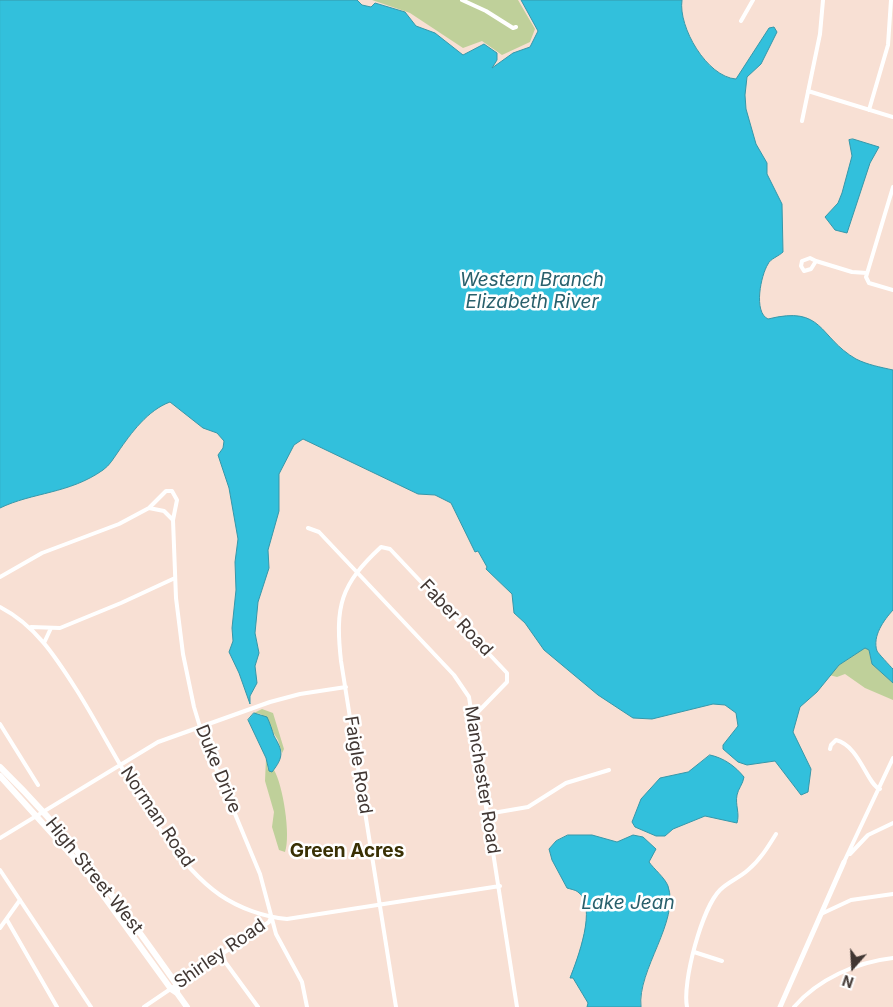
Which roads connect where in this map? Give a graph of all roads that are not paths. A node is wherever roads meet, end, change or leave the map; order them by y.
1 (462, 0) edge
2 (753, 0) edge
3 (823, 0) edge
4 (891, 0) edge
5 (741, 21) dead end
6 (516, 27) dead end
7 (808, 91) junction
8 (868, 110) junction
9 (893, 117) edge
10 (802, 121) dead end
11 (893, 186) edge
12 (816, 261) dead end
13 (866, 273) junction
14 (893, 290) edge
15 (149, 508) junction
16 (173, 520) junction
17 (308, 528) dead end
18 (390, 548) joint
19 (357, 572) junction
20 (0, 577) edge
21 (175, 578) junction
22 (0, 607) edge
23 (31, 627) junction
24 (51, 628) junction
25 (44, 643) junction
26 (346, 687) junction
27 (473, 717) junction
28 (0, 724) edge
29 (200, 727) junction
30 (830, 750) dead end
31 (893, 758) edge
32 (120, 764) junction
33 (0, 767) edge
34 (609, 770) dead end
35 (0, 776) edge
36 (38, 785) dead end
37 (880, 789) junction
38 (487, 814) junction
39 (41, 815) junction
40 (893, 823) edge
41 (776, 834) dead end
42 (0, 838) edge
43 (844, 862) junction
44 (0, 870) edge
45 (500, 886) junction
46 (893, 894) edge
47 (20, 900) junction
48 (380, 904) junction
49 (820, 914) junction
50 (271, 917) junction
51 (7, 920) junction
52 (0, 928) edge
53 (694, 952) junction
54 (220, 955) junction
55 (893, 958) edge
56 (722, 962) dead end
57 (174, 987) junction
58 (56, 1007) edge
59 (91, 1007) edge
60 (144, 1007) edge
61 (187, 1007) edge
62 (258, 1007) edge
63 (307, 1007) edge
64 (396, 1007) edge
65 (517, 1007) edge
66 (687, 1007) edge
67 (780, 1007) edge
68 (794, 1007) edge

1 - 6 street
2 - 5 street
3 - 7 street
4 - 8 street
7 - 8 street
7 - 10 street
8 - 9 street
11 - 13 street
12 - 13 street
13 - 14 street
15 - 16 street
15 - 16 street, Duke Drive
15 - 20 street, Duke Drive
16 - 21 street, Duke Drive
17 - 19 street, Manchester Road
18 - 19 street, Faigle Road
18 - 27 street, Faber Road
19 - 26 street, Faigle Road
19 - 27 street, Manchester Road
21 - 24 street
21 - 29 street, Duke Drive
22 - 23 street, Norman Road
23 - 24 street
23 - 25 street, Norman Road
24 - 25 street
25 - 32 street, Norman Road
26 - 29 street
26 - 48 street, Faigle Road
27 - 38 street, Manchester Road
28 - 36 street
29 - 32 street
29 - 50 street, Duke Drive
30 - 37 street
31 - 37 street
32 - 39 street
32 - 50 street, Norman Road
33 - 39 main road, High Street West
34 - 38 street
35 - 39 main road, High Street West
37 - 43 street
38 - 45 street, Manchester Road
39 - 42 street
39 - 57 main road, High Street West
40 - 43 street
41 - 53 street
43 - 49 street
44 - 47 street
45 - 48 street, Norman Road
45 - 65 street, Manchester Road
46 - 49 street
47 - 51 street
47 - 59 street
48 - 50 street, Norman Road
48 - 64 street, Faigle Road
49 - 67 street
50 - 54 street, Shirley Road
50 - 63 street, Duke Drive
51 - 52 street
51 - 58 street
53 - 56 street
53 - 66 street
54 - 57 street, Shirley Road
54 - 62 street
55 - 68 street
57 - 60 street, Shirley Road
57 - 61 main road, High Street West

